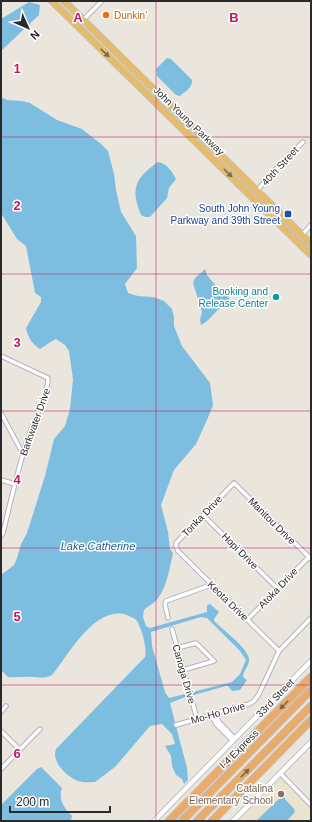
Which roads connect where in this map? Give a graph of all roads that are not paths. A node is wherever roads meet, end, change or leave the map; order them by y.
1 (52, 1) edge
2 (64, 1) edge
3 (102, 1) edge
4 (61, 10) junction
5 (84, 20) junction
6 (303, 142) dead end
7 (257, 191) junction
8 (281, 225) junction
9 (311, 225) edge
10 (302, 235) junction
11 (311, 244) edge
12 (311, 255) edge
13 (1, 356) edge
14 (1, 413) edge
15 (23, 454) junction
16 (1, 480) edge
17 (234, 483) joint
18 (15, 484) junction
19 (203, 514) junction
20 (1, 536) edge
21 (178, 551) joint
22 (310, 558) edge
23 (210, 585) junction
24 (277, 588) junction
25 (168, 618) dead end
26 (311, 618) edge
27 (247, 620) junction
28 (172, 629) dead end
29 (177, 648) junction
30 (278, 651) junction
31 (311, 661) edge
32 (183, 670) junction
33 (311, 677) edge
34 (311, 690) edge
35 (6, 706) dead end
36 (311, 706) edge
37 (1, 712) edge
38 (213, 714) junction
39 (197, 719) junction
40 (311, 720) edge
41 (176, 725) dead end
42 (40, 728) dead end
43 (1, 731) edge
44 (234, 740) junction
45 (311, 742) edge
46 (20, 750) junction
47 (1, 769) edge
48 (280, 773) junction
49 (311, 805) edge
50 (154, 821) edge
51 (170, 821) edge
52 (182, 821) edge
53 (198, 821) edge
54 (212, 821) edge
55 (232, 821) edge

1 - 4 highway, John Young Parkway
2 - 5 highway, John Young Parkway
3 - 5 street
4 - 5 highway
4 -> 8 highway, John Young Parkway
5 - 7 highway, John Young Parkway
6 - 7 street, 40th Street
7 - 10 highway, John Young Parkway
8 - 10 highway
8 - 12 highway, John Young Parkway
9 - 10 street
10 - 11 highway, John Young Parkway
13 - 15 street, Barkwater Drive
14 - 15 street
15 - 18 street, Barkwater Drive
16 - 18 street
17 - 19 street, Tonka Drive
17 - 22 street, Manitou Drive
18 - 20 street, Barkwater Drive
19 - 21 street, Tonka Drive
19 - 24 street, Hopi Drive
21 - 23 street, Keota Drive
22 - 24 street, Atoka Drive
23 - 25 street
23 - 27 street, Keota Drive
24 - 27 street, Atoka Drive
26 - 30 street, Mo-Ho Drive
27 - 30 street, Keota Drive
28 - 29 street, Canoga Drive
29 - 32 street, Canoga Drive
29 - 32 street
30 - 38 street, Mo-Ho Drive
31 - 44 street, 33rd Street
32 - 39 street, Canoga Drive
33 -> 51 highway
34 - 52 highway, I-4 Express
35 - 37 street
53 -> 36 highway, I-4 Express
38 - 39 street, Mo-Ho Drive
38 - 44 street
39 - 41 street, Mo-Ho Drive
40 - 54 highway
42 - 46 street
43 - 46 street
44 - 50 street, 33rd Street
45 - 48 street
46 - 47 street
48 - 49 street
48 - 55 street

